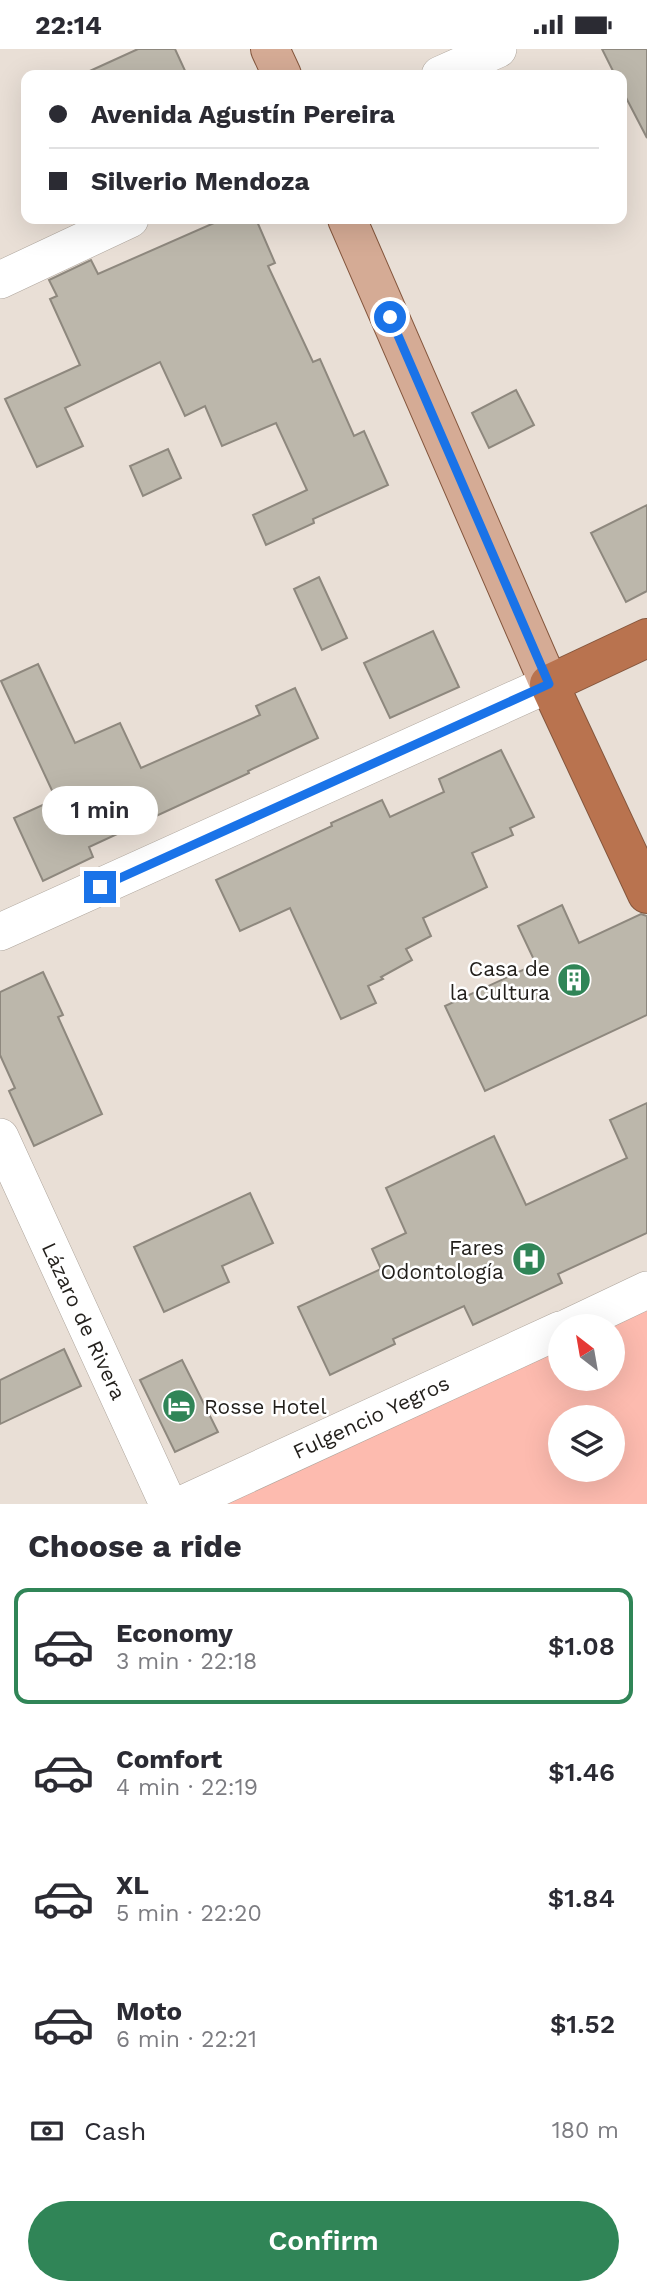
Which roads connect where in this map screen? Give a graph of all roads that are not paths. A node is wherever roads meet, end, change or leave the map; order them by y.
1 (270, 49) edge
2 (498, 49) edge
3 (280, 70) edge
4 (451, 70) edge
5 (119, 224) edge
6 (349, 224) edge
7 (0, 280) edge
8 (647, 638) edge
9 (549, 684) junction
10 (647, 894) edge
11 (0, 932) edge
12 (0, 1137) edge
13 (647, 1290) edge
14 (596, 1314) edge
15 (548, 1337) edge
16 (167, 1504) edge
17 (183, 1504) edge

1 - 3 main road
2 - 4 street
5 - 7 street
6 - 9 main road
8 - 9 highway
9 - 10 highway
9 - 11 street
12 - 16 street, Lázaro de Rivera
13 - 14 street
15 - 17 street, Fulgencio Yegros

